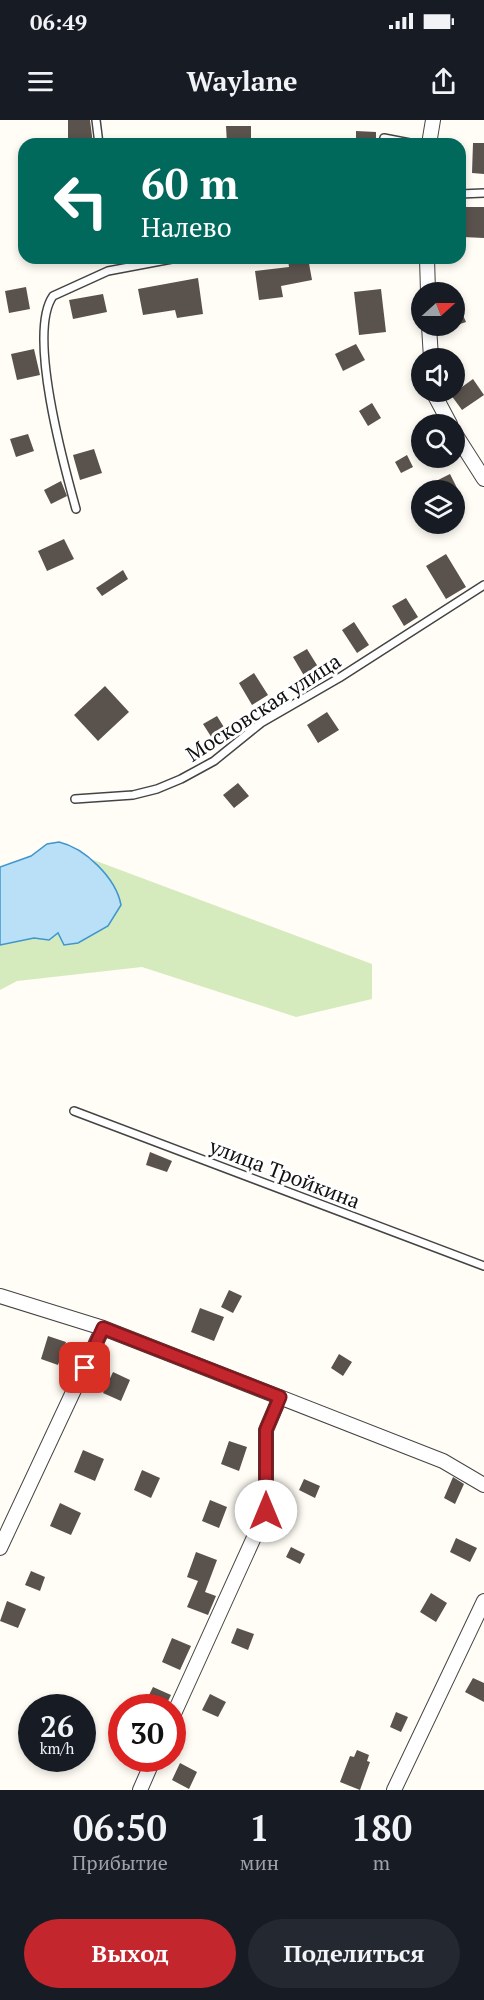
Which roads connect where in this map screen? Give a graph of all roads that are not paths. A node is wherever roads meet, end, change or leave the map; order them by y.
1 (96, 120) edge
2 (433, 120) edge
3 (98, 138) edge
4 (430, 138) edge
5 (484, 193) edge
6 (466, 194) edge
7 (145, 264) edge
8 (427, 264) edge
9 (428, 282) edge
10 (465, 449) edge
11 (484, 479) edge
12 (76, 509) dead end
13 (484, 585) edge
14 (75, 799) dead end
15 (74, 1111) dead end
16 (484, 1266) edge
17 (0, 1296) edge
18 (103, 1328) junction
19 (280, 1397) junction
20 (484, 1485) edge
21 (0, 1548) edge
22 (484, 1601) edge
23 (183, 1694) edge
24 (148, 1772) edge
25 (140, 1790) edge
26 (394, 1790) edge

1 - 3 lane
2 - 4 street
5 - 6 lane
7 - 12 lane
8 - 9 street
10 - 11 street
13 - 14 lane, Московская улица
15 - 16 lane, улица Тройкина
17 - 18 street
18 - 19 street
18 - 21 street
19 - 20 street
19 - 23 street
22 - 26 street
24 - 25 street

